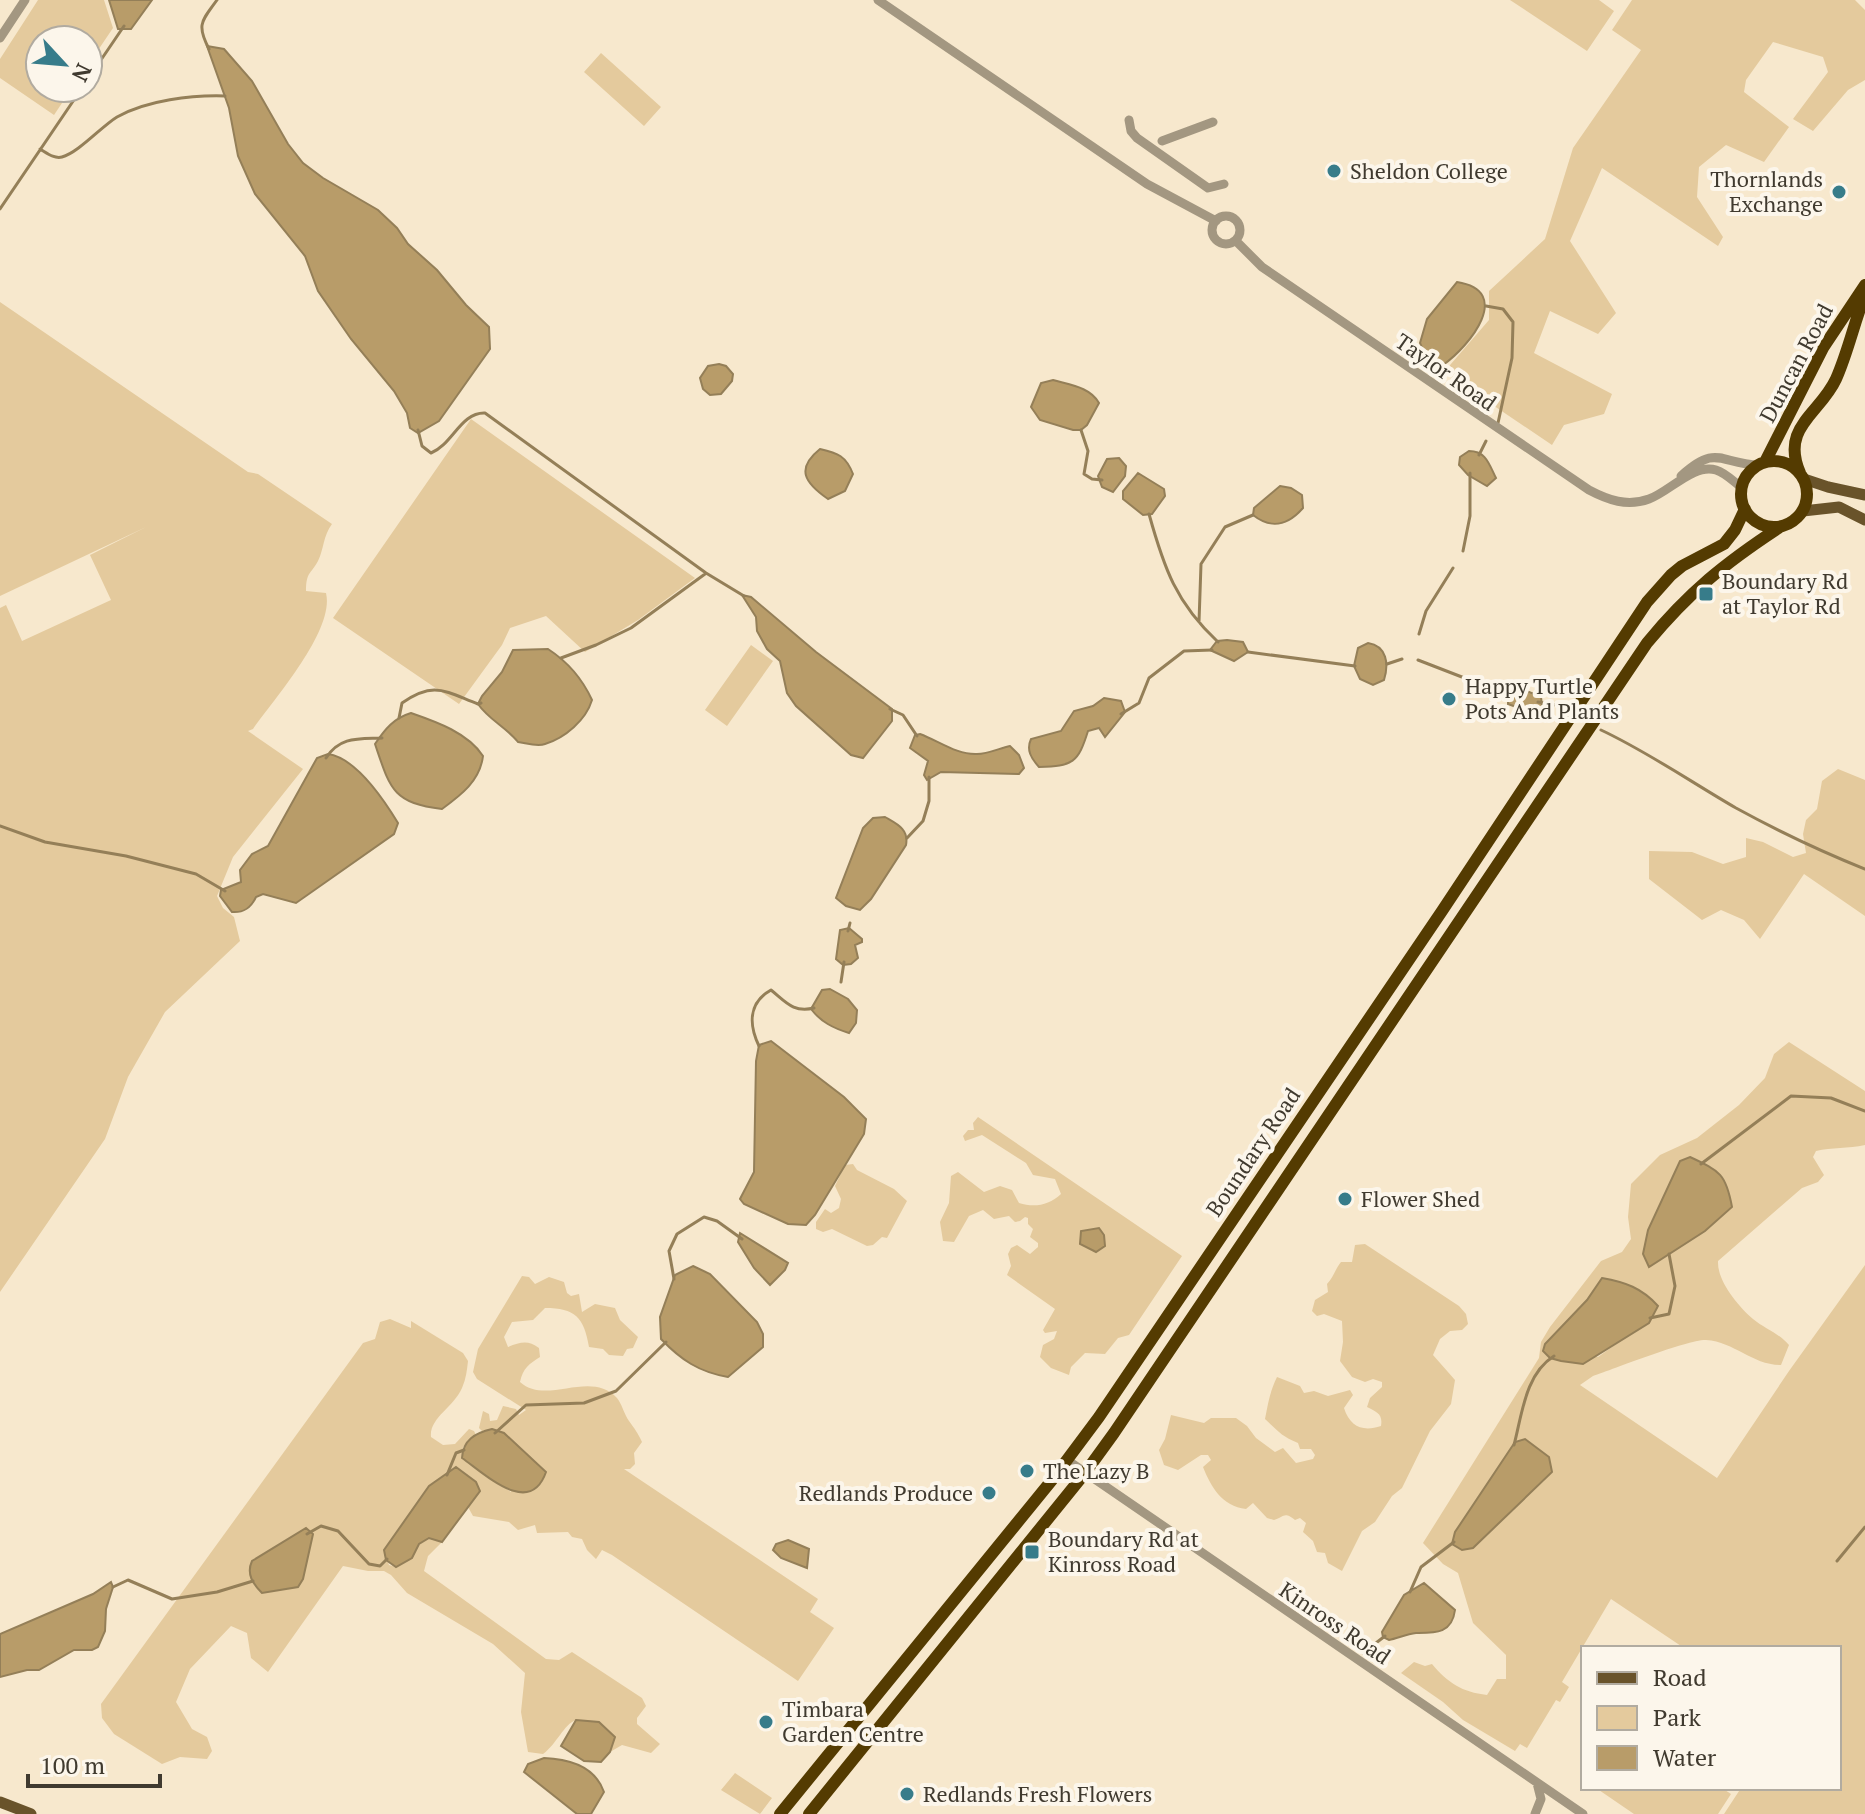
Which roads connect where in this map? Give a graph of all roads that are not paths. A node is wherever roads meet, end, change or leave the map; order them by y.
1 (25, 0) edge
2 (878, 0) edge
3 (0, 38) edge
4 (1129, 120) dead end
5 (1213, 122) dead end
6 (1162, 141) dead end
7 (1224, 184) dead end
8 (1216, 221) junction
9 (1236, 241) junction
10 (1865, 285) edge
11 (1865, 295) edge
12 (1762, 464) junction
13 (1802, 476) junction
14 (1742, 488) junction
15 (1865, 495) edge
16 (1649, 499) junction
17 (1745, 509) junction
18 (1803, 511) junction
19 (1865, 520) edge
20 (1780, 527) junction
21 (1067, 1460) junction
22 (1085, 1473) junction
23 (1537, 1783) junction
24 (0, 1802) edge
25 (1567, 1803) junction
26 (1536, 1812) edge
27 (31, 1814) edge
28 (780, 1814) edge
29 (809, 1814) edge
30 (1583, 1814) edge

1 - 3 street
2 - 8 street
4 - 7 street
5 - 6 street
8 - 9 street
8 - 9 street
9 - 16 street, Taylor Road
10 - 12 highway, Duncan Road
11 - 13 highway, Duncan Road
12 - 13 highway
12 - 14 highway
12 - 16 street
13 - 15 main road
13 - 18 highway
14 - 16 street
14 - 17 highway
17 - 20 highway
17 - 21 highway, Boundary Road
18 - 19 main road
18 - 20 highway
20 - 22 highway, Boundary Road
21 - 22 street, Kinross Road
21 - 28 highway, Boundary Road
22 - 23 street, Kinross Road
22 - 29 highway, Boundary Road
23 - 25 street, Kinross Road
23 - 26 street
24 - 27 main road
25 - 26 street
25 - 30 street, Kinross Road

